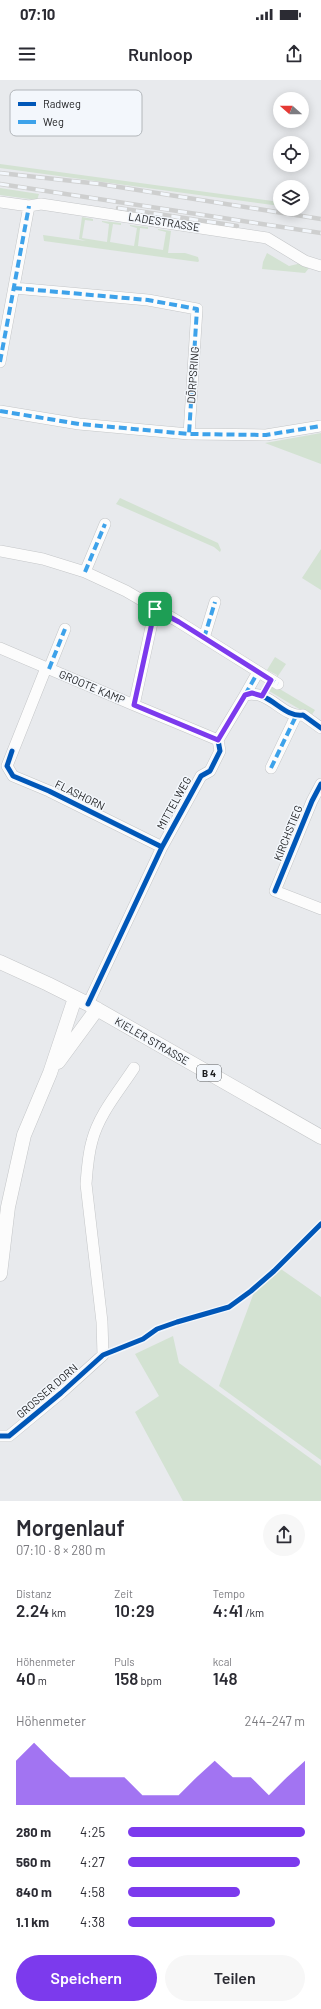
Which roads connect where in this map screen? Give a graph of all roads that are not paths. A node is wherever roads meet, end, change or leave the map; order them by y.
1 (0, 202) edge
2 (29, 206) junction
3 (321, 266) edge
4 (14, 288) junction
5 (0, 362) edge
6 (0, 411) edge
7 (321, 426) edge
8 (189, 434) junction
9 (105, 524) dead end
10 (0, 551) edge
11 (85, 572) junction
12 (215, 602) dead end
13 (155, 609) junction
14 (65, 629) dead end
15 (204, 638) junction
16 (0, 648) edge
17 (47, 669) junction
18 (258, 672) junction
19 (245, 695) junction
20 (260, 695) junction
21 (134, 705) junction
22 (296, 716) junction
23 (321, 728) edge
24 (218, 740) junction
25 (12, 751) joint
26 (271, 768) dead end
27 (321, 784) edge
28 (162, 847) junction
29 (321, 909) edge
30 (0, 962) edge
31 (75, 998) junction
32 (92, 1007) junction
33 (134, 1068) dead end
34 (50, 1073) junction
35 (321, 1137) edge
36 (0, 1266) edge
37 (0, 1436) edge

1 - 2 street, LADESTRASSE
2 - 3 street, LADESTRASSE
2 - 4 street
4 - 5 street
4 - 8 street, DÖRPSRING
6 - 8 street
7 - 8 street
9 - 11 street
10 - 11 street
11 - 13 street
12 - 15 street
13 - 15 street
13 - 21 street, GROOTE KAMP
14 - 17 street, GROOTE KAMP
15 - 18 street
16 - 17 street, GROOTE KAMP
17 - 21 street, GROOTE KAMP
17 - 25 street, GROOTE KAMP
18 - 19 street, MITTELWEG
18 - 20 street
19 - 20 street
19 - 24 street, MITTELWEG
20 - 22 street
21 - 24 street, GROOTE KAMP
22 - 23 street
22 - 26 street
24 - 28 street, MITTELWEG
25 - 28 street, FLASHORN
27 - 29 street, KIRCHSTIEG
28 - 32 street, MITTELWEG
30 - 31 main road, KIELER STRASSE / B 4
31 - 32 main road, KIELER STRASSE / B 4
31 - 34 main road
32 - 34 main road
32 - 35 main road, KIELER STRASSE / B 4
33 - 37 street, GROSSER DORN
34 - 36 main road

